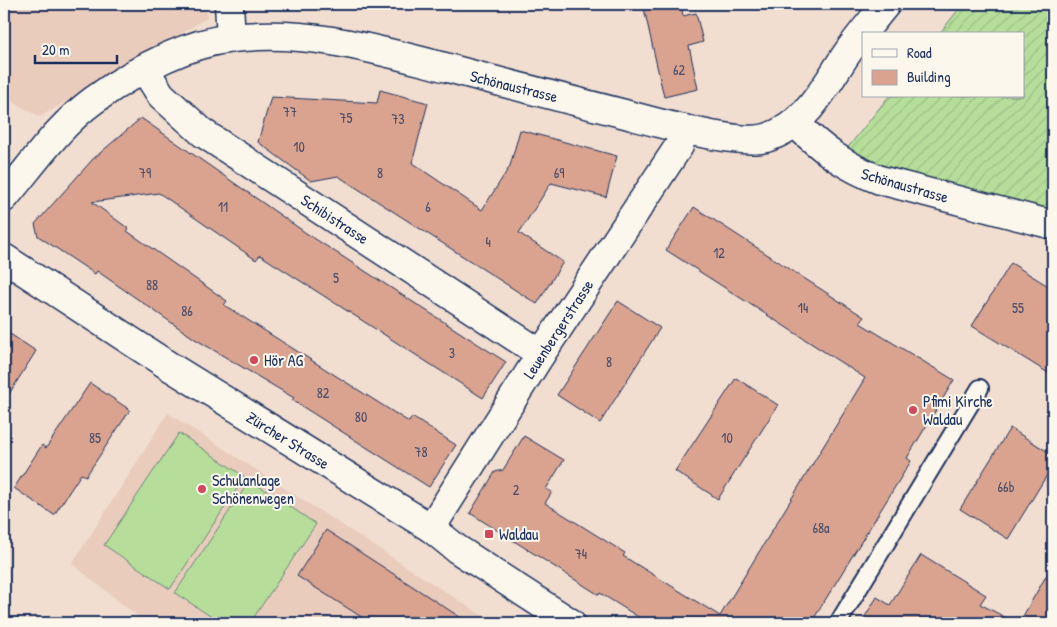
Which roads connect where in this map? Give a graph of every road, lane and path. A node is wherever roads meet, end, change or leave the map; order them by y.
1 (229, 4) edge
2 (886, 4) edge
3 (863, 32) edge
4 (862, 33) edge
5 (231, 38) junction
6 (144, 68) junction
7 (795, 123) junction
8 (684, 129) junction
9 (4, 198) edge
10 (1053, 225) edge
11 (4, 258) edge
12 (540, 354) junction
13 (980, 388) dead end
14 (430, 528) junction
15 (571, 623) edge
16 (838, 623) edge

1 - 5 street
2 - 3 street
4 - 7 street
5 - 6 street, Schönaustrasse
5 - 8 street, Schönaustrasse
6 - 9 street, Schönaustrasse
6 - 12 street, Schibistrasse
7 - 8 street, Schönaustrasse
7 - 10 street, Schönaustrasse
8 - 12 street, Leuenbergerstrasse
11 - 14 street, Zürcher Strasse
12 - 14 street, Leuenbergerstrasse
13 - 16 lane
14 - 15 street, Zürcher Strasse

